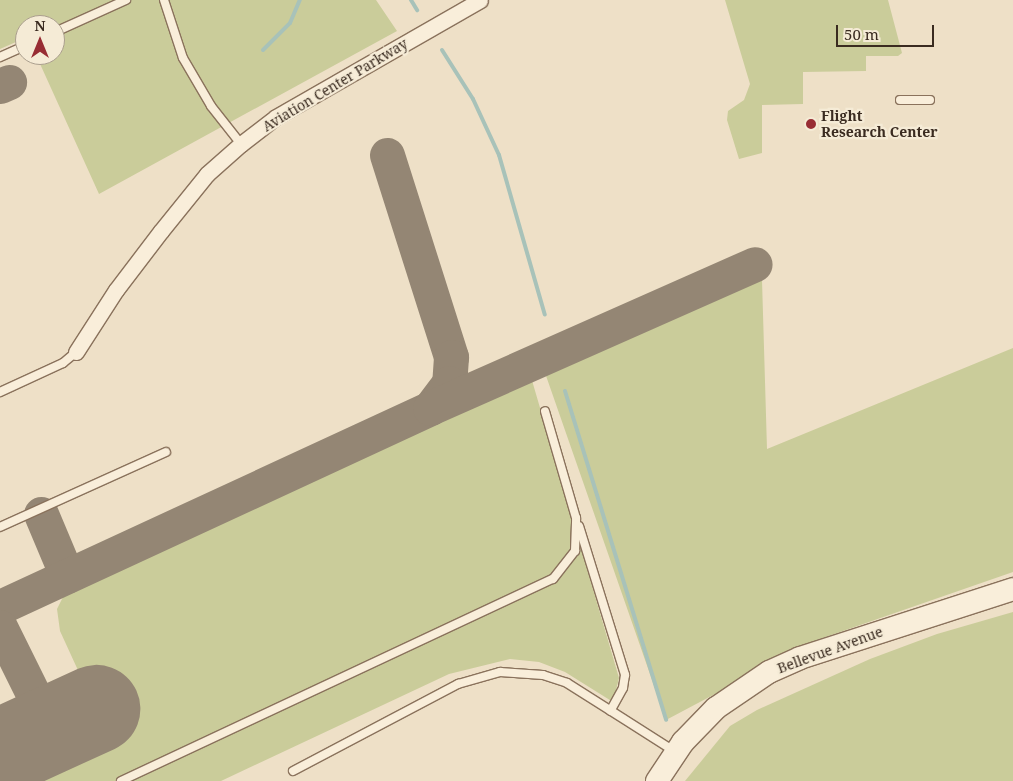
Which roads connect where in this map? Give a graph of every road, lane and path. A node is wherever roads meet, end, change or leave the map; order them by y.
1 (126, 0) edge
2 (164, 0) edge
3 (480, 0) edge
4 (65, 27) edge
5 (15, 50) edge
6 (0, 57) edge
7 (900, 100) dead end
8 (930, 100) dead end
9 (241, 144) junction
10 (76, 352) joint
11 (0, 392) edge
12 (545, 411) dead end
13 (166, 452) dead end
14 (576, 518) junction
15 (0, 527) edge
16 (1013, 589) edge
17 (610, 711) junction
18 (675, 752) junction
19 (293, 771) dead end
20 (121, 781) edge
21 (657, 781) edge

1 - 4 lane
2 - 9 lane
3 - 9 street, Aviation Center Parkway
5 - 6 lane
7 - 8 lane
9 - 10 street, Aviation Center Parkway
10 - 11 lane
12 - 14 lane
13 - 15 lane
14 - 17 lane
14 - 20 lane
16 - 18 street, Bellevue Avenue
17 - 18 lane
17 - 19 lane
18 - 21 street, Bellevue Avenue

